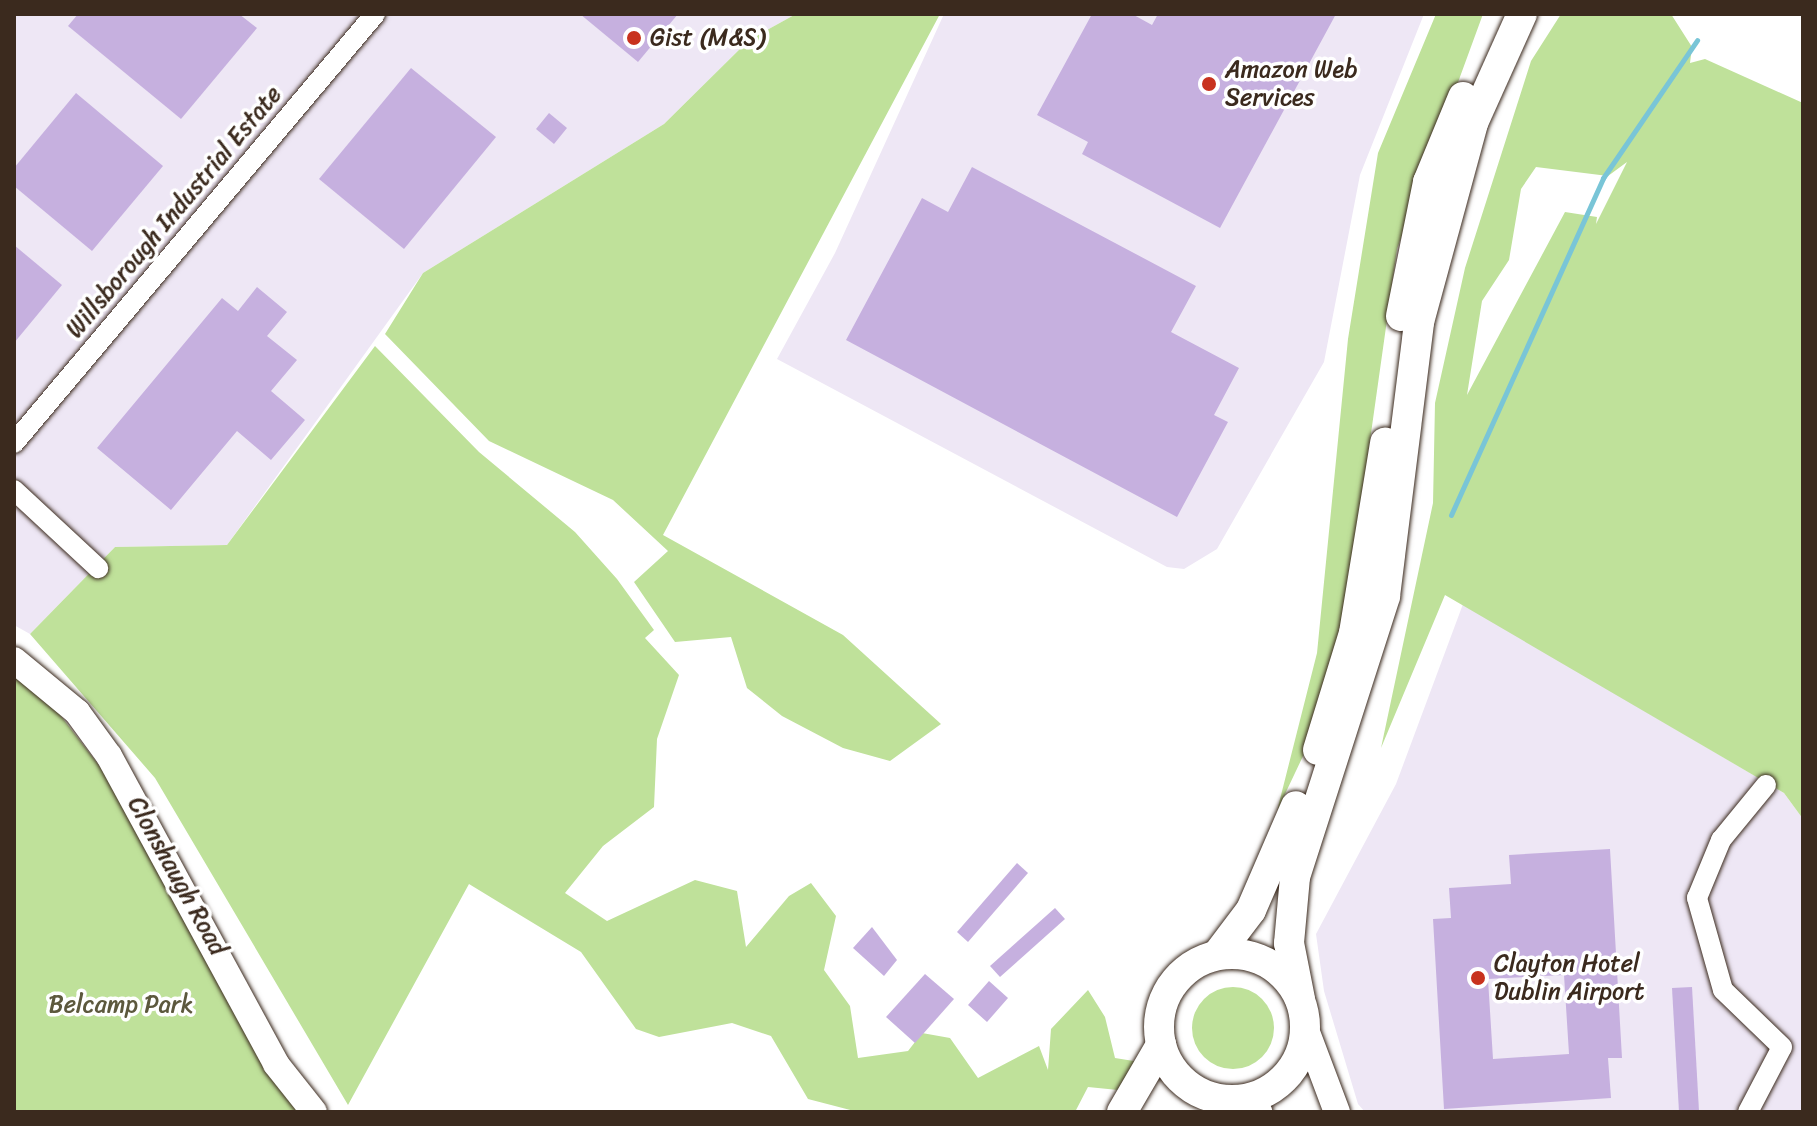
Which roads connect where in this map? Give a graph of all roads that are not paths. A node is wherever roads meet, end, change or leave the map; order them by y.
1 (375, 14) edge
2 (1504, 14) edge
3 (1522, 14) edge
4 (14, 443) edge
5 (14, 490) edge
6 (98, 568) dead end
7 (14, 660) edge
8 (1766, 785) dead end
9 (1217, 955) junction
10 (1302, 1013) junction
11 (1161, 1045) junction
12 (1226, 1106) edge
13 (314, 1112) edge
14 (1122, 1112) edge
15 (1337, 1112) edge
16 (1748, 1112) edge

1 - 4 street, Willsborough Industrial Estate
2 - 9 main road
3 - 10 main road
5 - 6 street
7 - 13 street, Clonshaugh Road
8 - 16 street
9 - 10 main road
9 - 11 main road
10 - 12 main road
10 - 15 street
11 - 12 main road
11 - 14 main road

